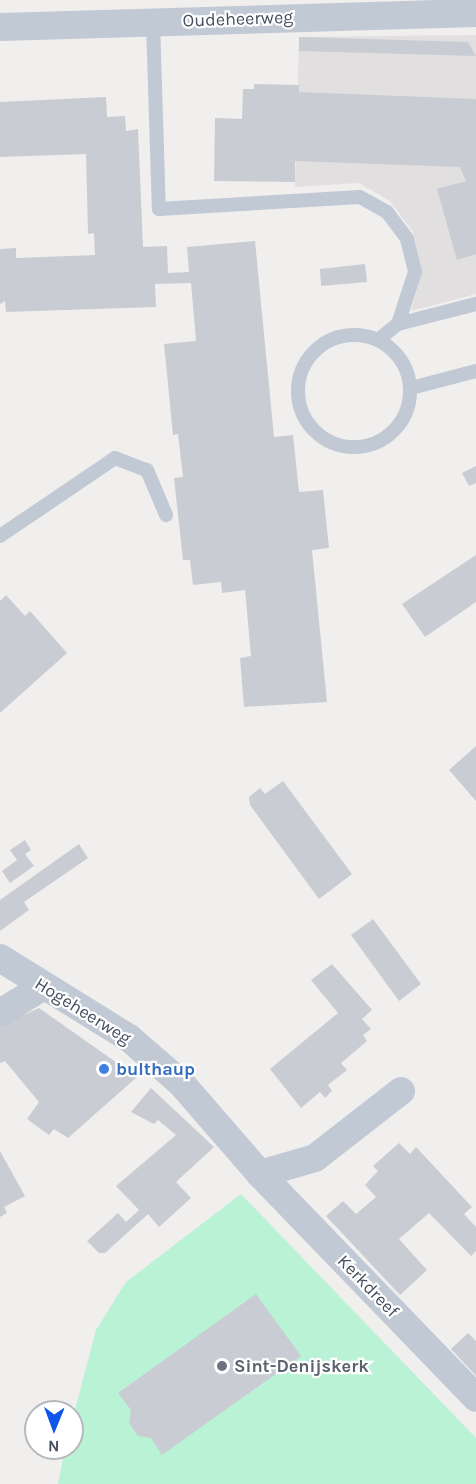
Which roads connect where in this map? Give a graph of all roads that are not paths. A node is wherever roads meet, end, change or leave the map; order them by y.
1 (476, 13) edge
2 (153, 22) junction
3 (0, 27) edge
4 (476, 304) edge
5 (398, 324) junction
6 (378, 340) junction
7 (476, 371) edge
8 (411, 388) junction
9 (166, 515) dead end
10 (0, 536) edge
11 (0, 958) edge
12 (44, 986) junction
13 (0, 1013) edge
14 (401, 1091) dead end
15 (260, 1174) junction
16 (476, 1398) edge

1 - 2 street, Oudeheerweg
2 - 3 street, Oudeheerweg
2 - 5 lane
4 - 5 lane
5 - 6 lane
6 - 8 lane
6 - 8 lane
7 - 8 lane
9 - 10 lane
11 - 12 street, Hogeheerweg
12 - 13 street
12 - 15 street, Hogeheerweg
14 - 15 street
15 - 16 street, Kerkdreef

